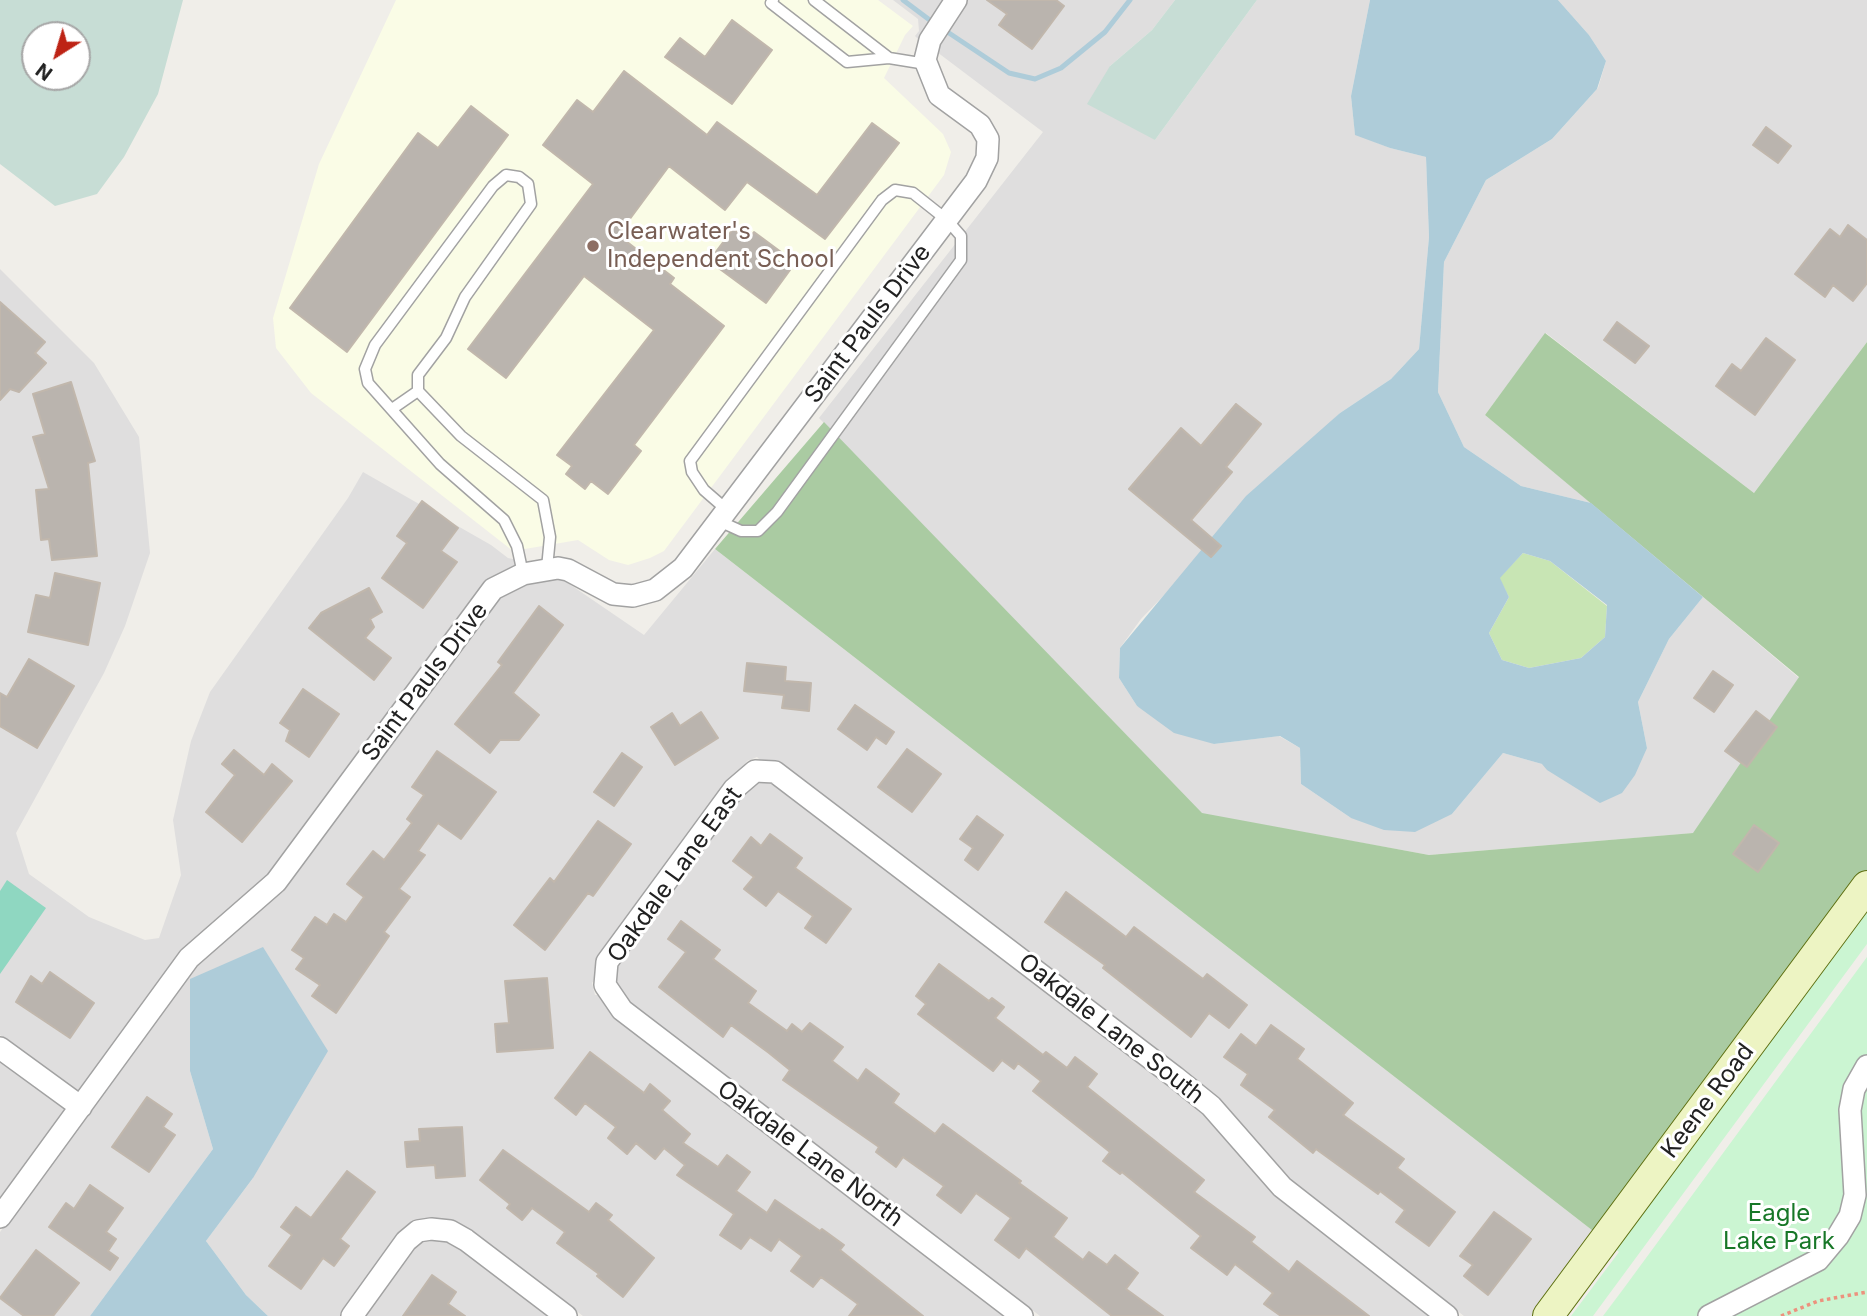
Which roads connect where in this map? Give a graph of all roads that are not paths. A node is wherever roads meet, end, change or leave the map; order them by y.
1 (773, 0) edge
2 (814, 0) edge
3 (952, 6) edge
4 (889, 58) junction
5 (926, 64) junction
6 (947, 220) junction
7 (418, 391) junction
8 (392, 409) junction
9 (723, 515) junction
10 (547, 568) junction
11 (523, 574) junction
12 (755, 771) joint
13 (1867, 886) edge
14 (605, 985) joint
15 (0, 1048) edge
16 (1867, 1066) edge
17 (81, 1107) junction
18 (0, 1217) edge
19 (352, 1316) edge
20 (566, 1316) edge
21 (1023, 1316) edge
22 (1447, 1316) edge
23 (1548, 1316) edge
24 (1709, 1316) edge

1 - 4 lane
2 - 4 lane
3 - 5 street
4 - 5 lane
5 - 6 street, Saint Pauls Drive
6 - 9 street, Saint Pauls Drive
6 - 9 lane
6 - 9 lane
7 - 8 lane
7 - 8 lane
7 - 10 lane
8 - 11 lane
9 - 10 street, Saint Pauls Drive
10 - 11 street, Saint Pauls Drive
11 - 17 street, Saint Pauls Drive
12 - 14 street, Oakdale Lane East
12 - 22 street, Oakdale Lane South
13 - 23 main road, Keene Road
14 - 21 street, Oakdale Lane North
15 - 17 street
16 - 24 street
17 - 18 street, Saint Pauls Drive
19 - 20 street

